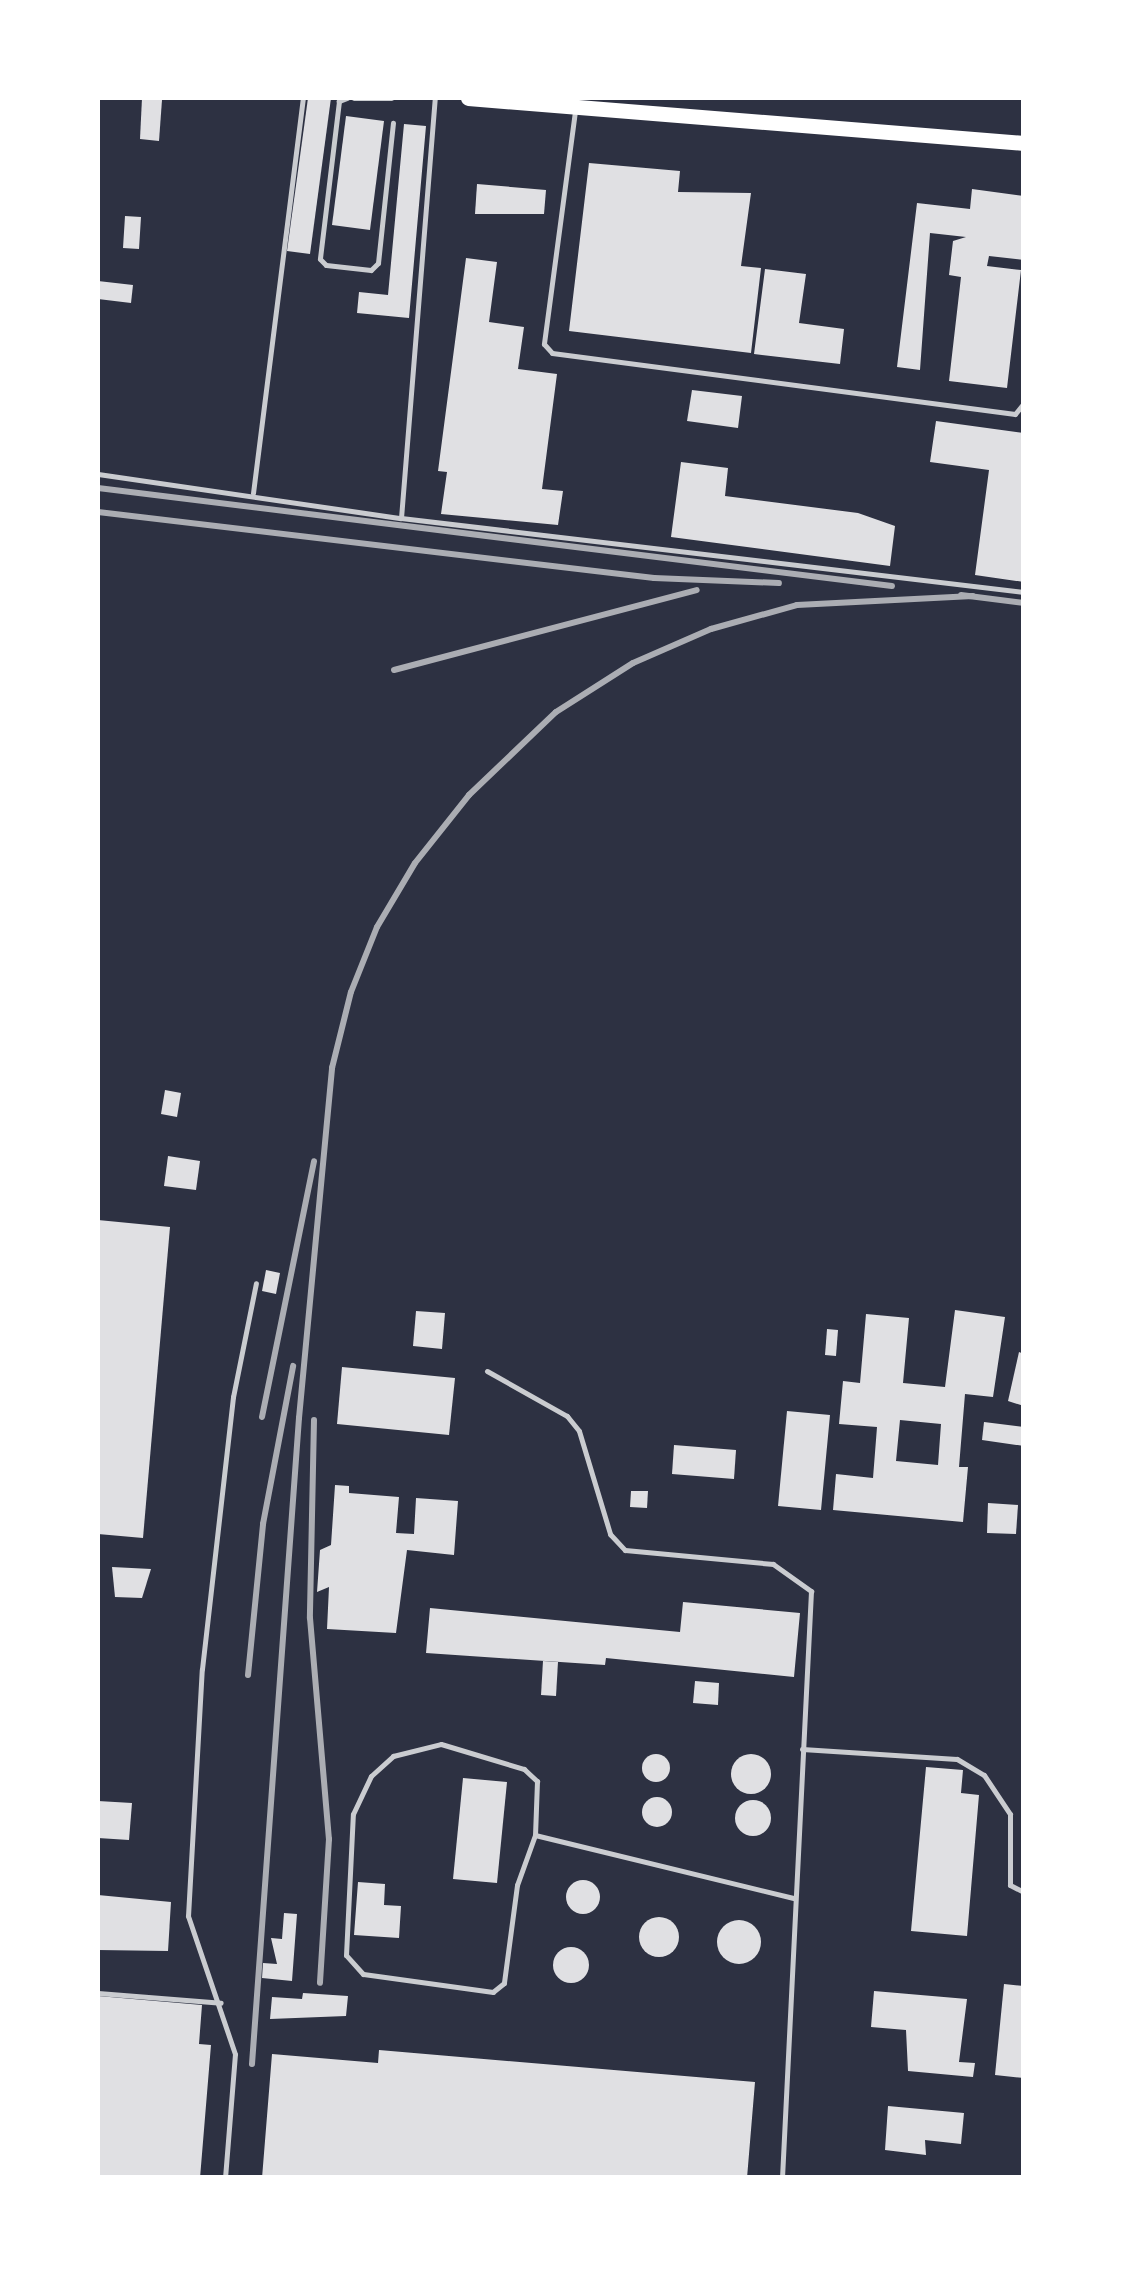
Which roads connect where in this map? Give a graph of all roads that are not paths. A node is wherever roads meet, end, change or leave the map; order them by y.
1 (303, 98) edge
2 (351, 98) edge
3 (391, 98) edge
4 (434, 98) edge
5 (468, 98) edge
6 (576, 108) junction
7 (393, 123) dead end
8 (1024, 144) edge
9 (1024, 402) edge
10 (98, 474) edge
11 (254, 493) junction
12 (400, 518) junction
13 (1024, 592) edge
14 (256, 1283) dead end
15 (487, 1371) dead end
16 (802, 1749) junction
17 (535, 1835) junction
18 (1024, 1892) edge
19 (794, 1898) junction
20 (98, 1993) edge
21 (221, 2004) junction
22 (225, 2178) edge
23 (782, 2178) edge

1 - 11 lane
2 - 3 lane
2 - 7 lane
4 - 12 lane
5 - 6 main road
6 - 8 main road
6 - 9 lane
10 - 11 lane
11 - 12 lane
12 - 13 lane
14 - 21 lane
15 - 16 lane
16 - 18 lane
16 - 19 lane
17 - 17 lane
17 - 19 lane
19 - 23 lane
20 - 21 lane
21 - 22 lane

